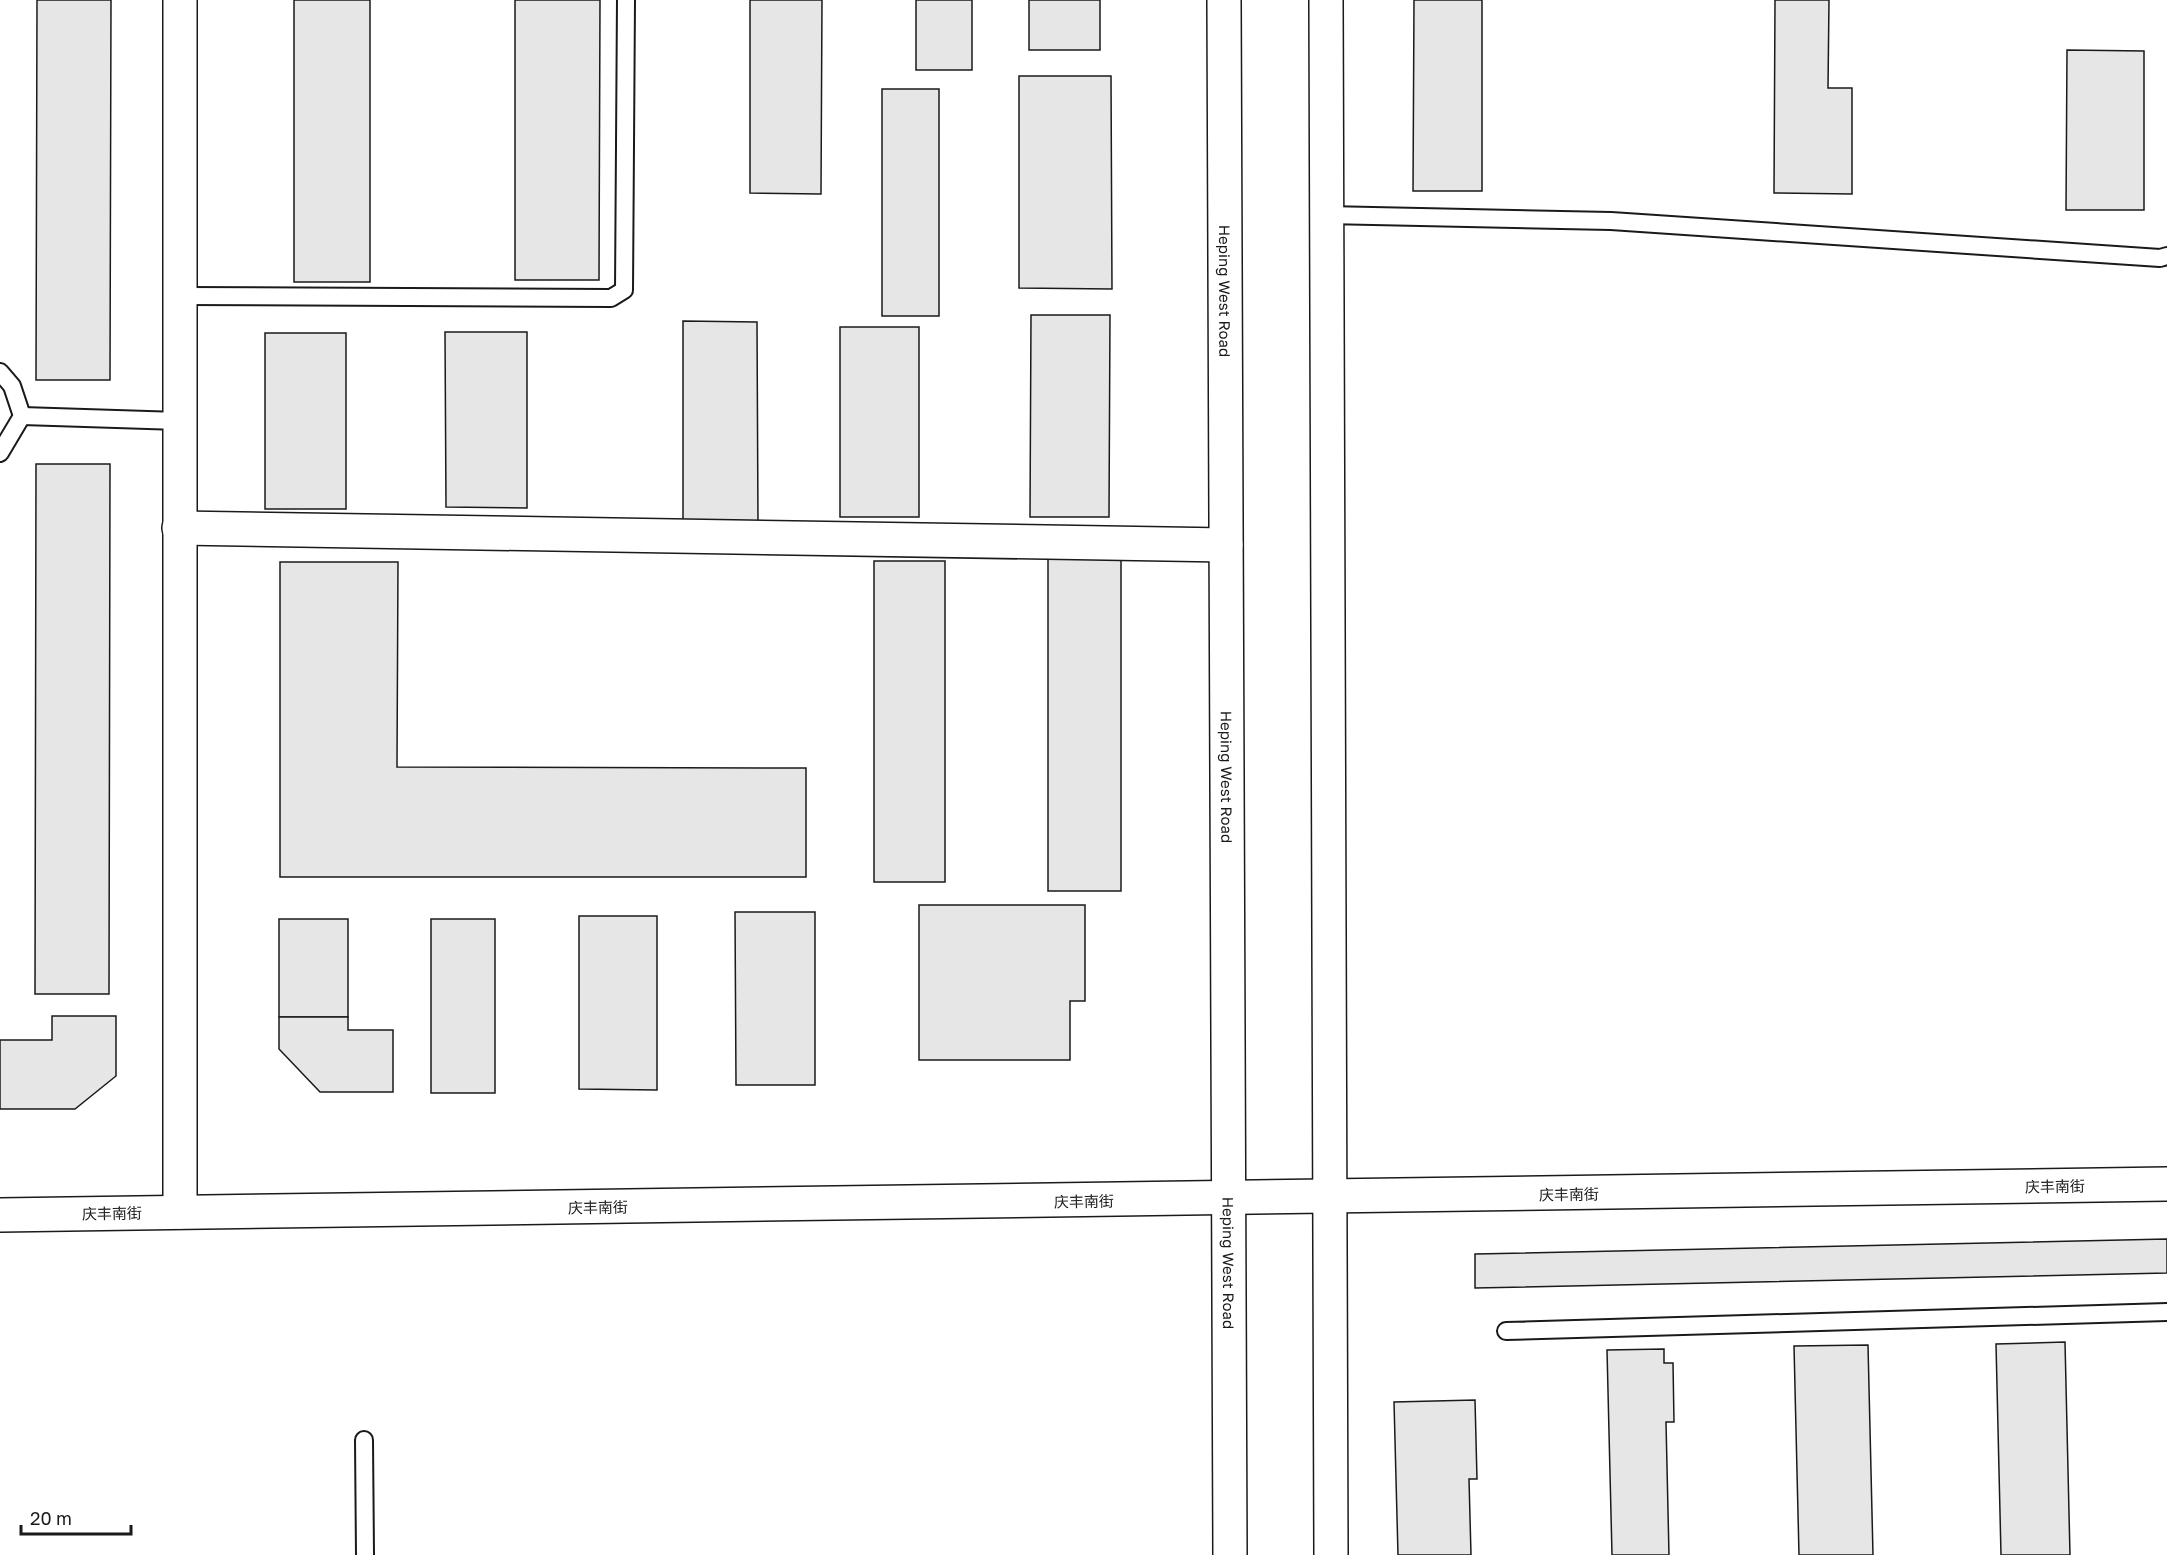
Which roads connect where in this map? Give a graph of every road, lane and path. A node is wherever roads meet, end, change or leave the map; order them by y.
1 (180, 0) edge
2 (626, 0) edge
3 (1224, 0) edge
4 (1326, 0) edge
5 (1326, 215) junction
6 (2167, 256) edge
7 (180, 296) junction
8 (0, 372) edge
9 (22, 416) junction
10 (179, 421) junction
11 (0, 453) edge
12 (179, 528) junction
13 (1226, 544) junction
14 (2167, 1184) edge
15 (1330, 1197) junction
16 (1229, 1199) junction
17 (180, 1212) junction
18 (0, 1215) edge
19 (2167, 1312) edge
20 (1506, 1331) dead end
21 (364, 1440) dead end
22 (365, 1555) edge
23 (1230, 1555) edge
24 (1331, 1555) edge

1 - 7 street
2 - 7 lane
3 - 13 street, Heping West Road
4 - 5 street
5 - 6 lane
5 - 15 street
7 - 10 street
8 - 9 lane
9 - 10 lane
9 - 11 lane
10 - 12 street
12 - 13 street
12 - 17 street
13 - 16 street, Heping West Road
14 - 15 street, 庆丰南街
15 - 16 street, 庆丰南街
15 - 24 street
16 - 17 street, 庆丰南街
16 - 23 street, Heping West Road
17 - 18 street, 庆丰南街
19 - 20 lane
21 - 22 lane

